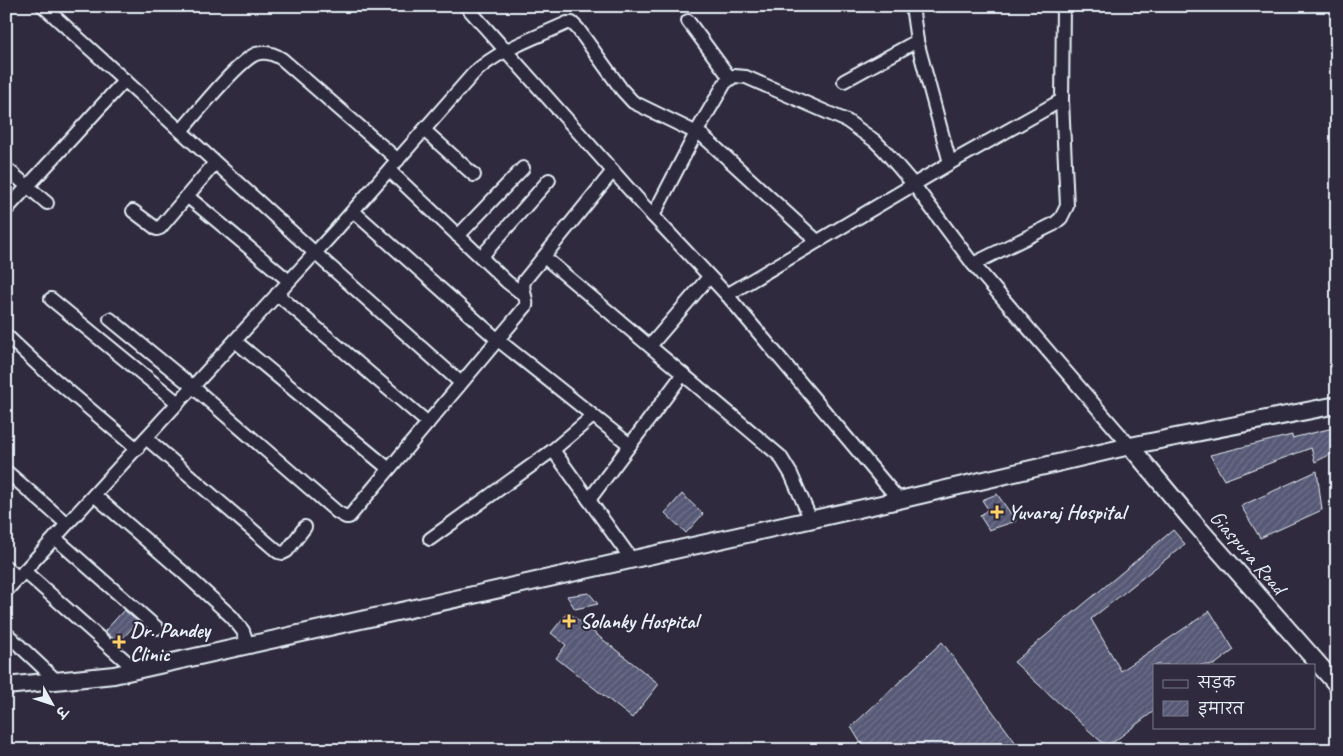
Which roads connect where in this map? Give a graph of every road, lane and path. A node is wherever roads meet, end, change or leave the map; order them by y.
1 (43, 6) edge
2 (466, 6) edge
3 (912, 6) edge
4 (1063, 6) edge
5 (688, 20) dead end
6 (917, 41) junction
7 (506, 50) junction
8 (730, 78) junction
9 (125, 80) junction
10 (844, 81) dead end
11 (1062, 100) junction
12 (424, 130) junction
13 (180, 131) junction
14 (697, 132) junction
15 (398, 160) junction
16 (216, 163) junction
17 (950, 163) junction
18 (6, 168) edge
19 (523, 168) dead end
20 (389, 170) junction
21 (613, 171) junction
22 (474, 175) dead end
23 (549, 180) dead end
24 (914, 184) junction
25 (27, 186) junction
26 (187, 196) junction
27 (46, 203) dead end
28 (6, 210) edge
29 (353, 210) junction
30 (133, 211) dead end
31 (653, 216) junction
32 (458, 236) junction
33 (816, 241) junction
34 (315, 253) junction
35 (481, 257) junction
36 (544, 257) junction
37 (973, 264) junction
38 (709, 277) junction
39 (289, 282) junction
40 (277, 294) junction
41 (524, 295) junction
42 (727, 295) junction
43 (51, 299) dead end
44 (110, 319) dead end
45 (6, 335) edge
46 (498, 340) junction
47 (235, 341) junction
48 (650, 346) junction
49 (683, 374) junction
50 (462, 383) junction
51 (193, 387) junction
52 (178, 403) junction
53 (1337, 405) edge
54 (593, 416) junction
55 (428, 423) junction
56 (146, 438) junction
57 (630, 445) junction
58 (1130, 446) junction
59 (137, 449) junction
60 (553, 450) junction
61 (389, 469) junction
62 (6, 471) edge
63 (94, 495) junction
64 (589, 500) junction
65 (900, 500) junction
66 (811, 520) junction
67 (67, 524) junction
68 (305, 526) dead end
69 (54, 538) junction
70 (430, 539) dead end
71 (632, 560) junction
72 (6, 567) edge
73 (21, 575) junction
74 (6, 591) edge
75 (157, 628) dead end
76 (6, 633) edge
77 (248, 645) junction
78 (136, 670) junction
79 (57, 681) junction
80 (1337, 685) edge
81 (6, 686) edge

1 - 9 street
2 - 7 street
3 - 6 street
4 - 11 street
5 - 8 street
6 - 10 street
6 - 17 street
7 - 12 street
7 - 14 street
7 - 21 street
8 - 14 street
8 - 24 street
9 - 13 street
9 - 25 street
11 - 17 street
11 - 37 street
12 - 15 street
12 - 22 street
13 - 15 street
13 - 16 street
14 - 31 street
14 - 33 street
15 - 20 street
16 - 26 street
16 - 34 street
17 - 24 street
18 - 25 street
19 - 32 street
20 - 29 street
20 - 32 street
21 - 31 street
21 - 36 street
23 - 35 street
24 - 33 street
24 - 37 street
25 - 27 street
25 - 28 street
26 - 30 street
26 - 39 street
29 - 34 street
29 - 46 street
31 - 38 street
32 - 35 street
33 - 42 street
34 - 39 street
34 - 50 street
35 - 41 street
36 - 41 street
36 - 48 street
37 - 58 street
38 - 42 street
38 - 48 street
39 - 40 street
40 - 47 street
40 - 55 street
41 - 46 street
42 - 65 street
43 - 52 street
44 - 51 street
45 - 59 street
46 - 50 street
46 - 54 street
47 - 51 street
47 - 61 street
48 - 49 street
49 - 57 street
49 - 66 street
50 - 55 street
51 - 52 street
51 - 61 street
52 - 56 street
53 - 58 street
54 - 57 street
54 - 60 street
55 - 61 street
56 - 59 street
56 - 68 street
57 - 64 street
58 - 65 street
58 - 80 street, Giaspura Road
59 - 63 street
60 - 64 street
60 - 70 street
62 - 67 street
63 - 67 street
63 - 77 street
64 - 71 street
65 - 66 street
66 - 71 street
67 - 69 street
69 - 73 street
69 - 75 street
71 - 77 street
72 - 73 street
73 - 74 street
73 - 78 street
76 - 79 street
77 - 78 street
78 - 79 street
79 - 81 street

